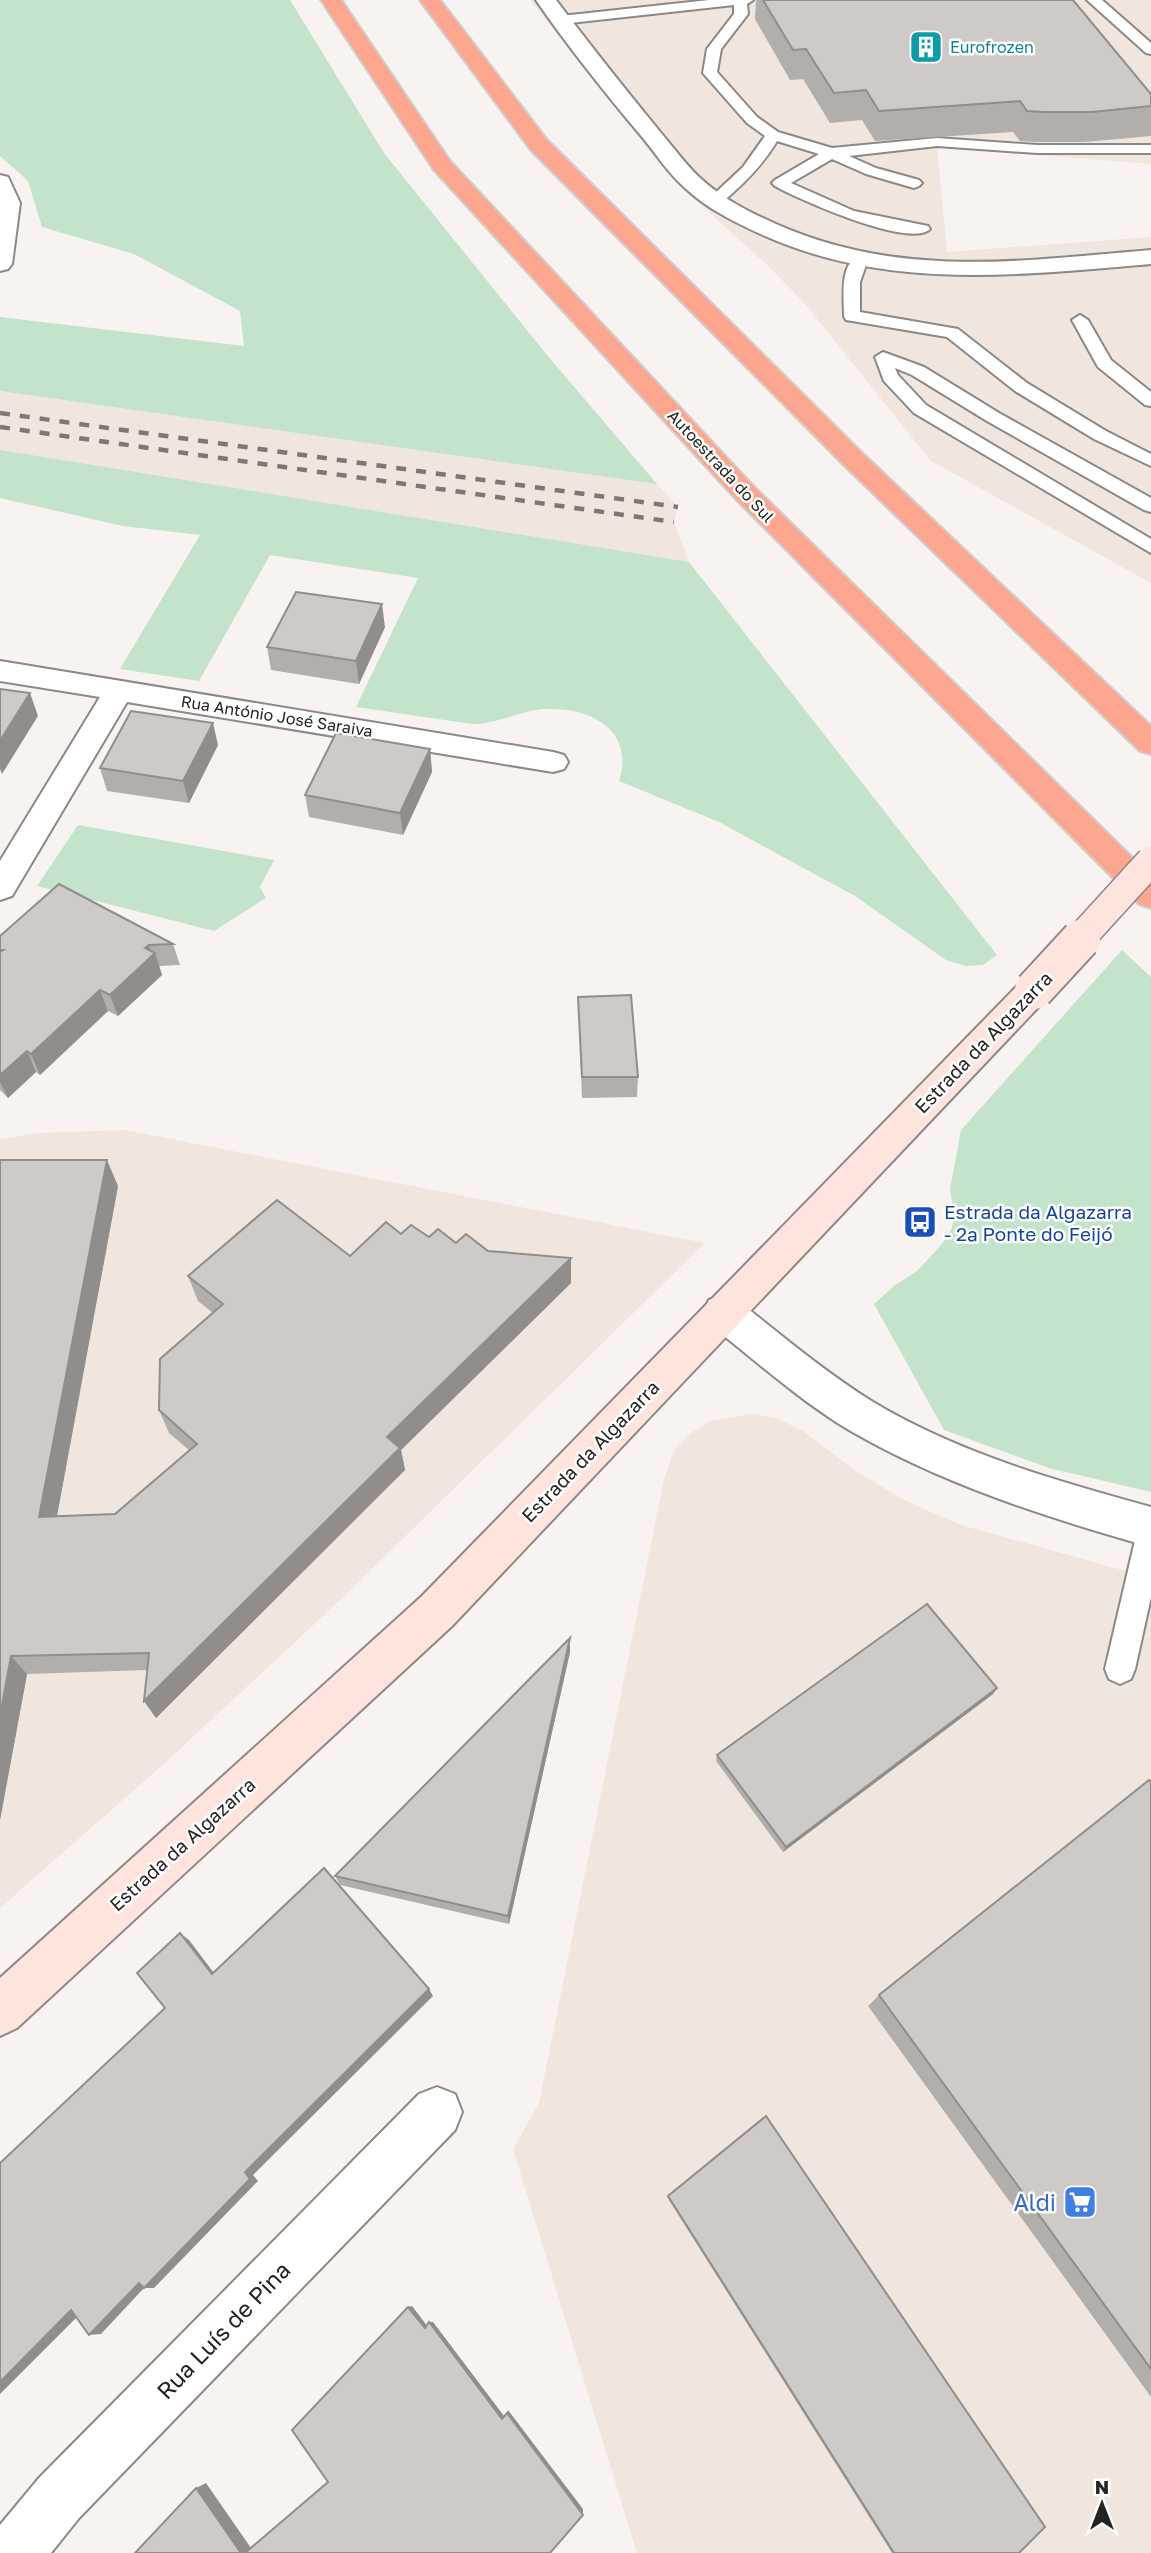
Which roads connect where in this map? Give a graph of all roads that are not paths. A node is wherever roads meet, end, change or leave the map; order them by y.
1 (331, 0) edge
2 (430, 0) edge
3 (546, 0) edge
4 (1094, 0) edge
5 (743, 1) edge
6 (561, 20) junction
7 (1150, 48) edge
8 (773, 135) junction
9 (1151, 149) edge
10 (831, 153) junction
11 (0, 182) edge
12 (914, 183) dead end
13 (716, 200) junction
14 (922, 229) dead end
15 (1151, 257) edge
16 (859, 262) junction
17 (0, 264) edge
18 (852, 316) junction
19 (1080, 320) dead end
20 (876, 347) junction
21 (1151, 401) edge
22 (1151, 461) edge
23 (1151, 506) edge
24 (1151, 547) edge
25 (0, 671) edge
26 (119, 690) junction
27 (1151, 744) edge
28 (554, 762) dead end
29 (1151, 861) edge
30 (0, 888) edge
31 (1151, 896) edge
32 (723, 1312) junction
33 (1151, 1530) edge
34 (1120, 1669) dead end
35 (0, 2011) edge
36 (437, 2112) dead end
37 (14, 2553) edge

1 - 31 highway, Autoestrada do Sul
2 - 27 highway
3 - 6 street
4 - 7 lane
5 - 6 lane
5 - 8 lane
6 - 13 street
8 - 10 lane
8 - 13 lane
9 - 10 lane
10 - 12 lane
10 - 14 lane
11 - 17 street
13 - 16 street
15 - 16 street
16 - 18 lane
18 - 20 lane
18 - 22 lane
19 - 21 lane
20 - 23 lane
20 - 24 lane
25 - 26 street, Rua António José Saraiva
26 - 28 street, Rua António José Saraiva
26 - 30 street
29 - 32 main road, Estrada da Algazarra, bridge
32 - 33 street
32 - 35 main road, Estrada da Algazarra
33 - 34 lane
36 - 37 street, Rua Luís de Pina

